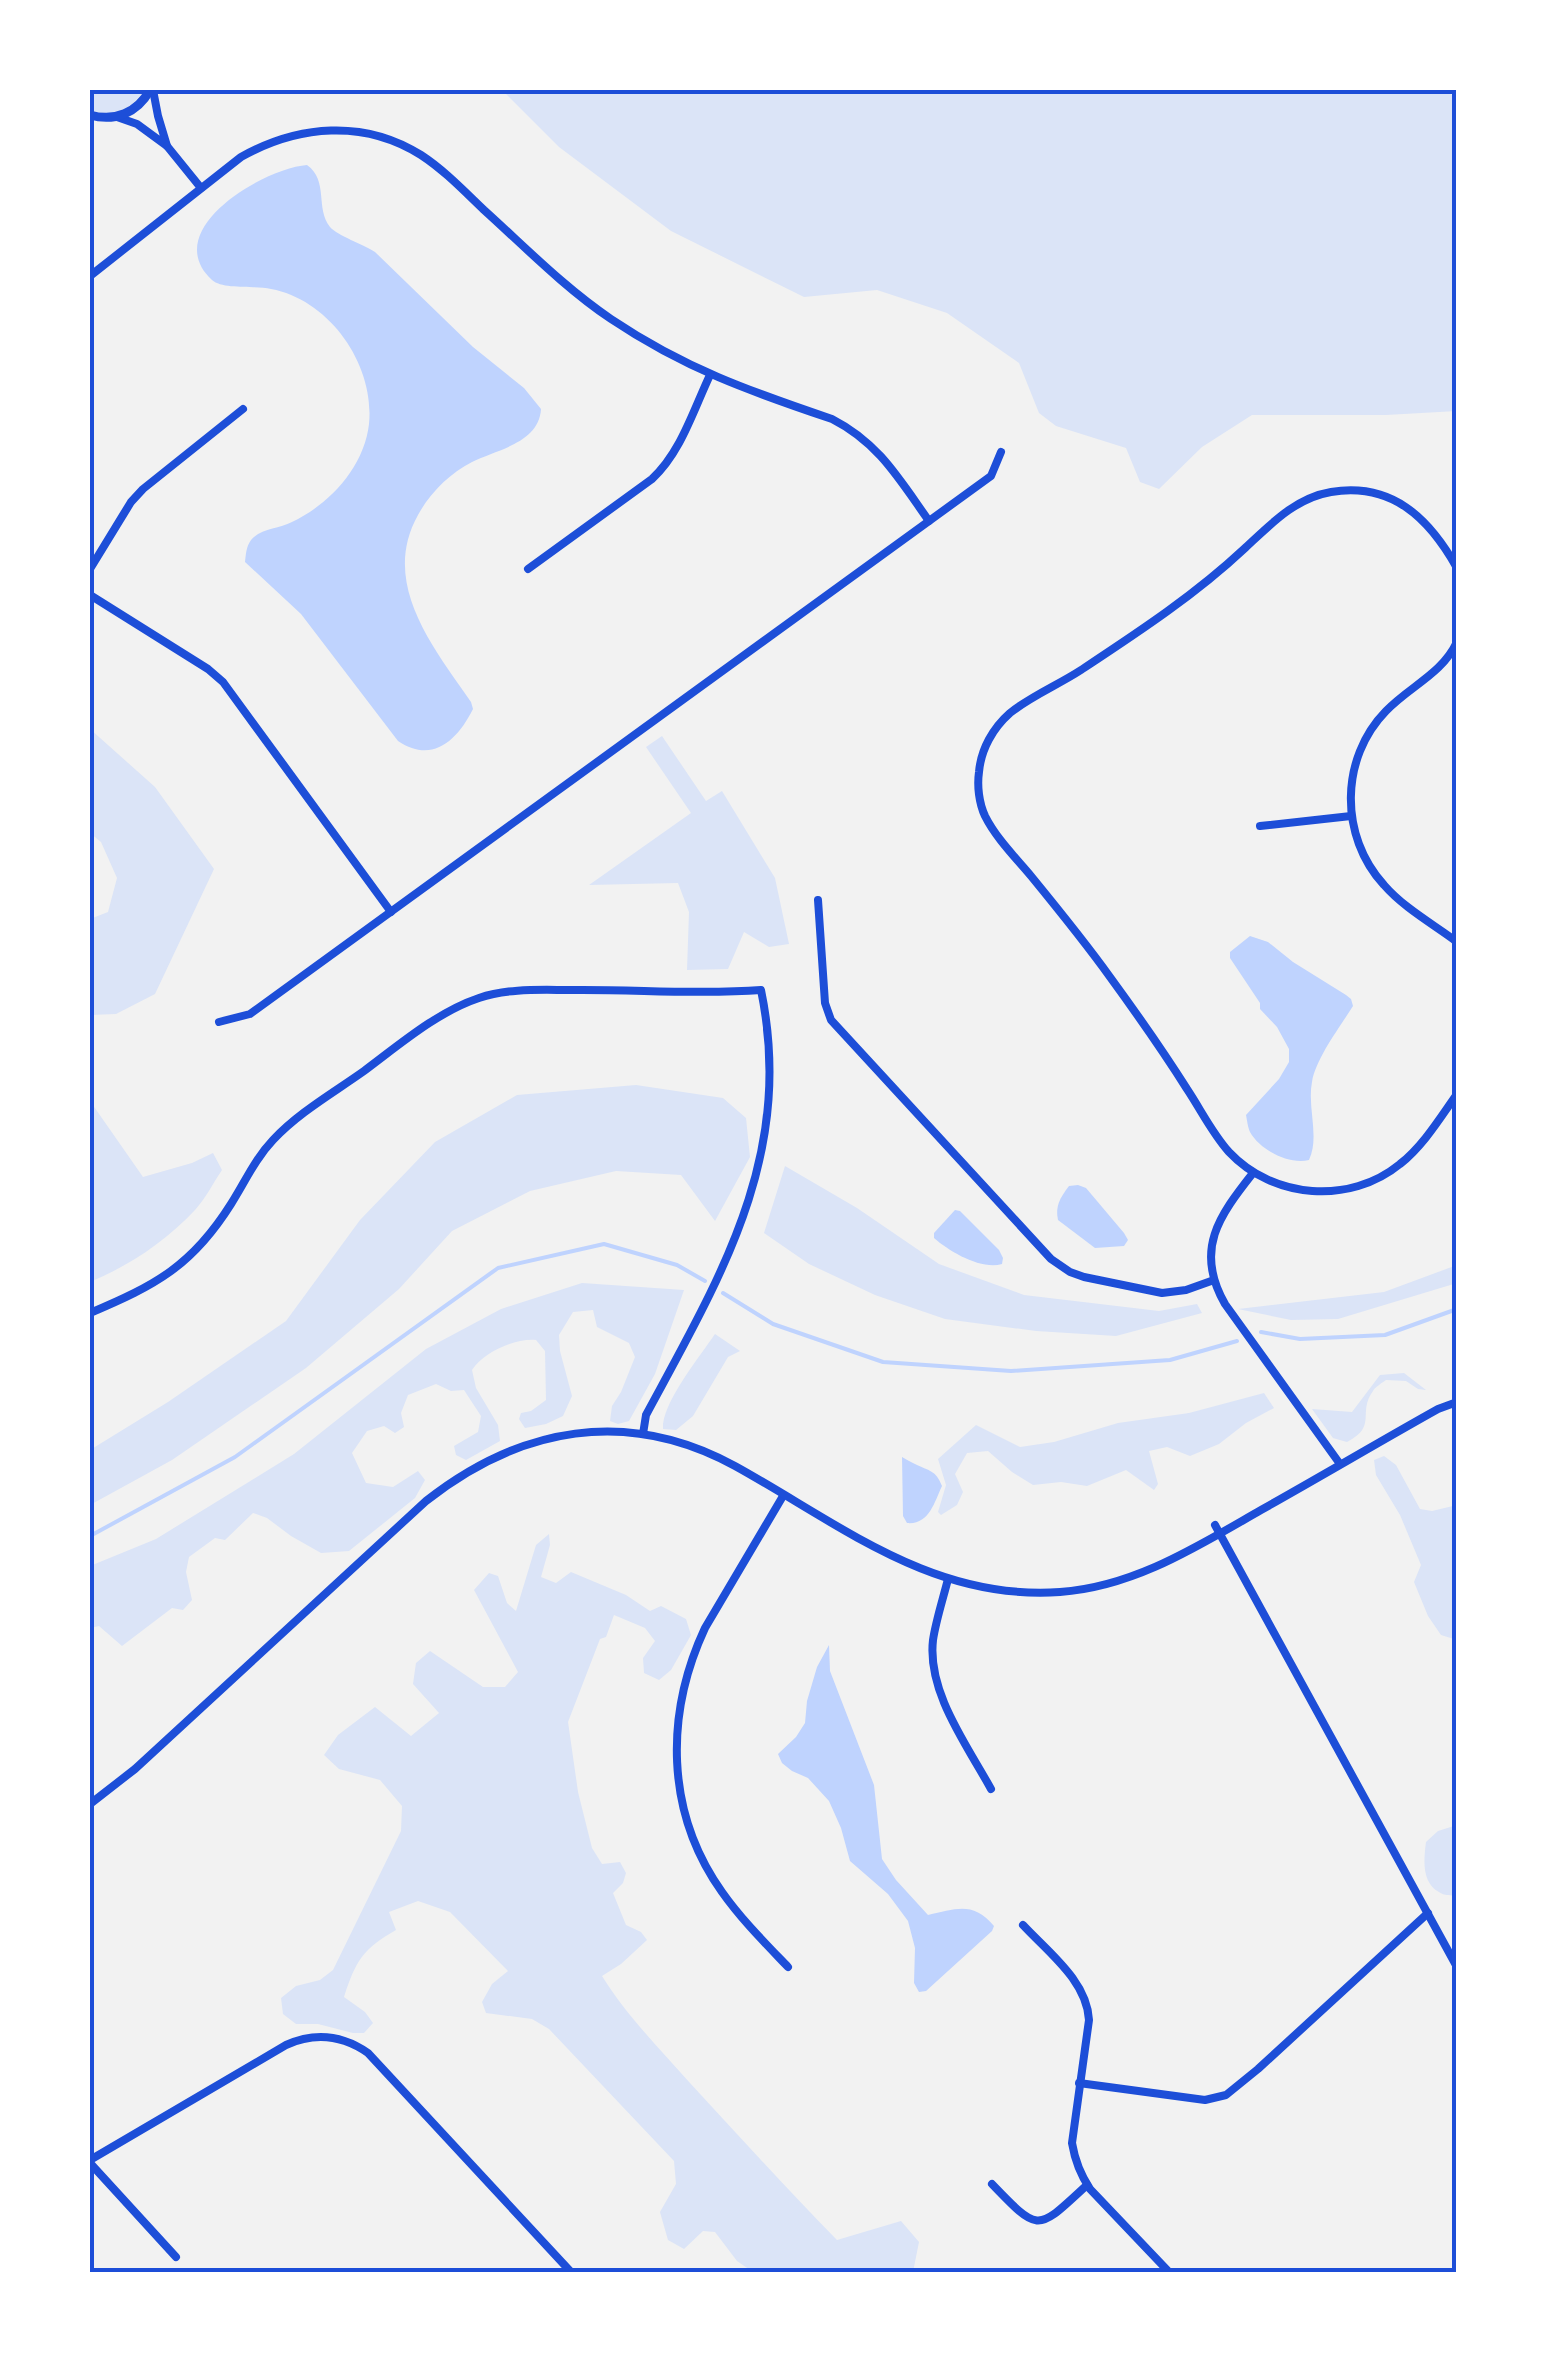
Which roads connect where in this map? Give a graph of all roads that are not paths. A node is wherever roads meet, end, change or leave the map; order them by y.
1 (151, 90) edge
2 (90, 115) edge
3 (117, 117) junction
4 (167, 146) junction
5 (201, 188) junction
6 (90, 276) edge
7 (710, 375) junction
8 (243, 409) dead end
9 (1001, 452) dead end
10 (930, 520) junction
11 (1457, 568) edge
12 (90, 569) edge
13 (528, 569) dead end
14 (90, 595) edge
15 (1457, 642) edge
16 (1351, 816) junction
17 (1260, 826) dead end
18 (818, 900) dead end
19 (391, 912) junction
20 (1457, 942) edge
21 (219, 1022) dead end
22 (1457, 1094) edge
23 (1253, 1172) junction
24 (1214, 1280) junction
25 (90, 1312) edge
26 (1457, 1402) edge
27 (642, 1434) junction
28 (1340, 1464) junction
29 (783, 1496) junction
30 (1217, 1529) junction
31 (948, 1580) junction
32 (991, 1789) dead end
33 (90, 1804) edge
34 (1428, 1913) junction
35 (1024, 1925) dead end
36 (788, 1967) dead end
37 (1457, 1967) edge
38 (1079, 2082) junction
39 (90, 2162) edge
40 (992, 2184) dead end
41 (1087, 2185) junction
42 (176, 2257) dead end
43 (571, 2272) edge
44 (1169, 2272) edge

1 - 3 street
1 - 4 street
2 - 3 street
3 - 4 street
4 - 5 street
5 - 6 street
5 - 7 street
7 - 10 street
7 - 13 street
8 - 12 street
9 - 10 street
10 - 19 street
11 - 23 street
14 - 19 street
15 - 16 street
16 - 17 street
16 - 20 street
18 - 24 street
19 - 21 street
22 - 23 street
23 - 24 street
24 - 28 street
25 - 27 street
26 - 28 street
27 - 29 street
27 - 33 street
28 - 30 street
29 - 31 street
29 - 36 street
30 - 31 street
30 - 34 street
31 - 32 street
34 - 37 street
34 - 38 street
35 - 38 street
38 - 41 street
39 - 42 street
39 - 43 street
40 - 41 street
41 - 44 street

